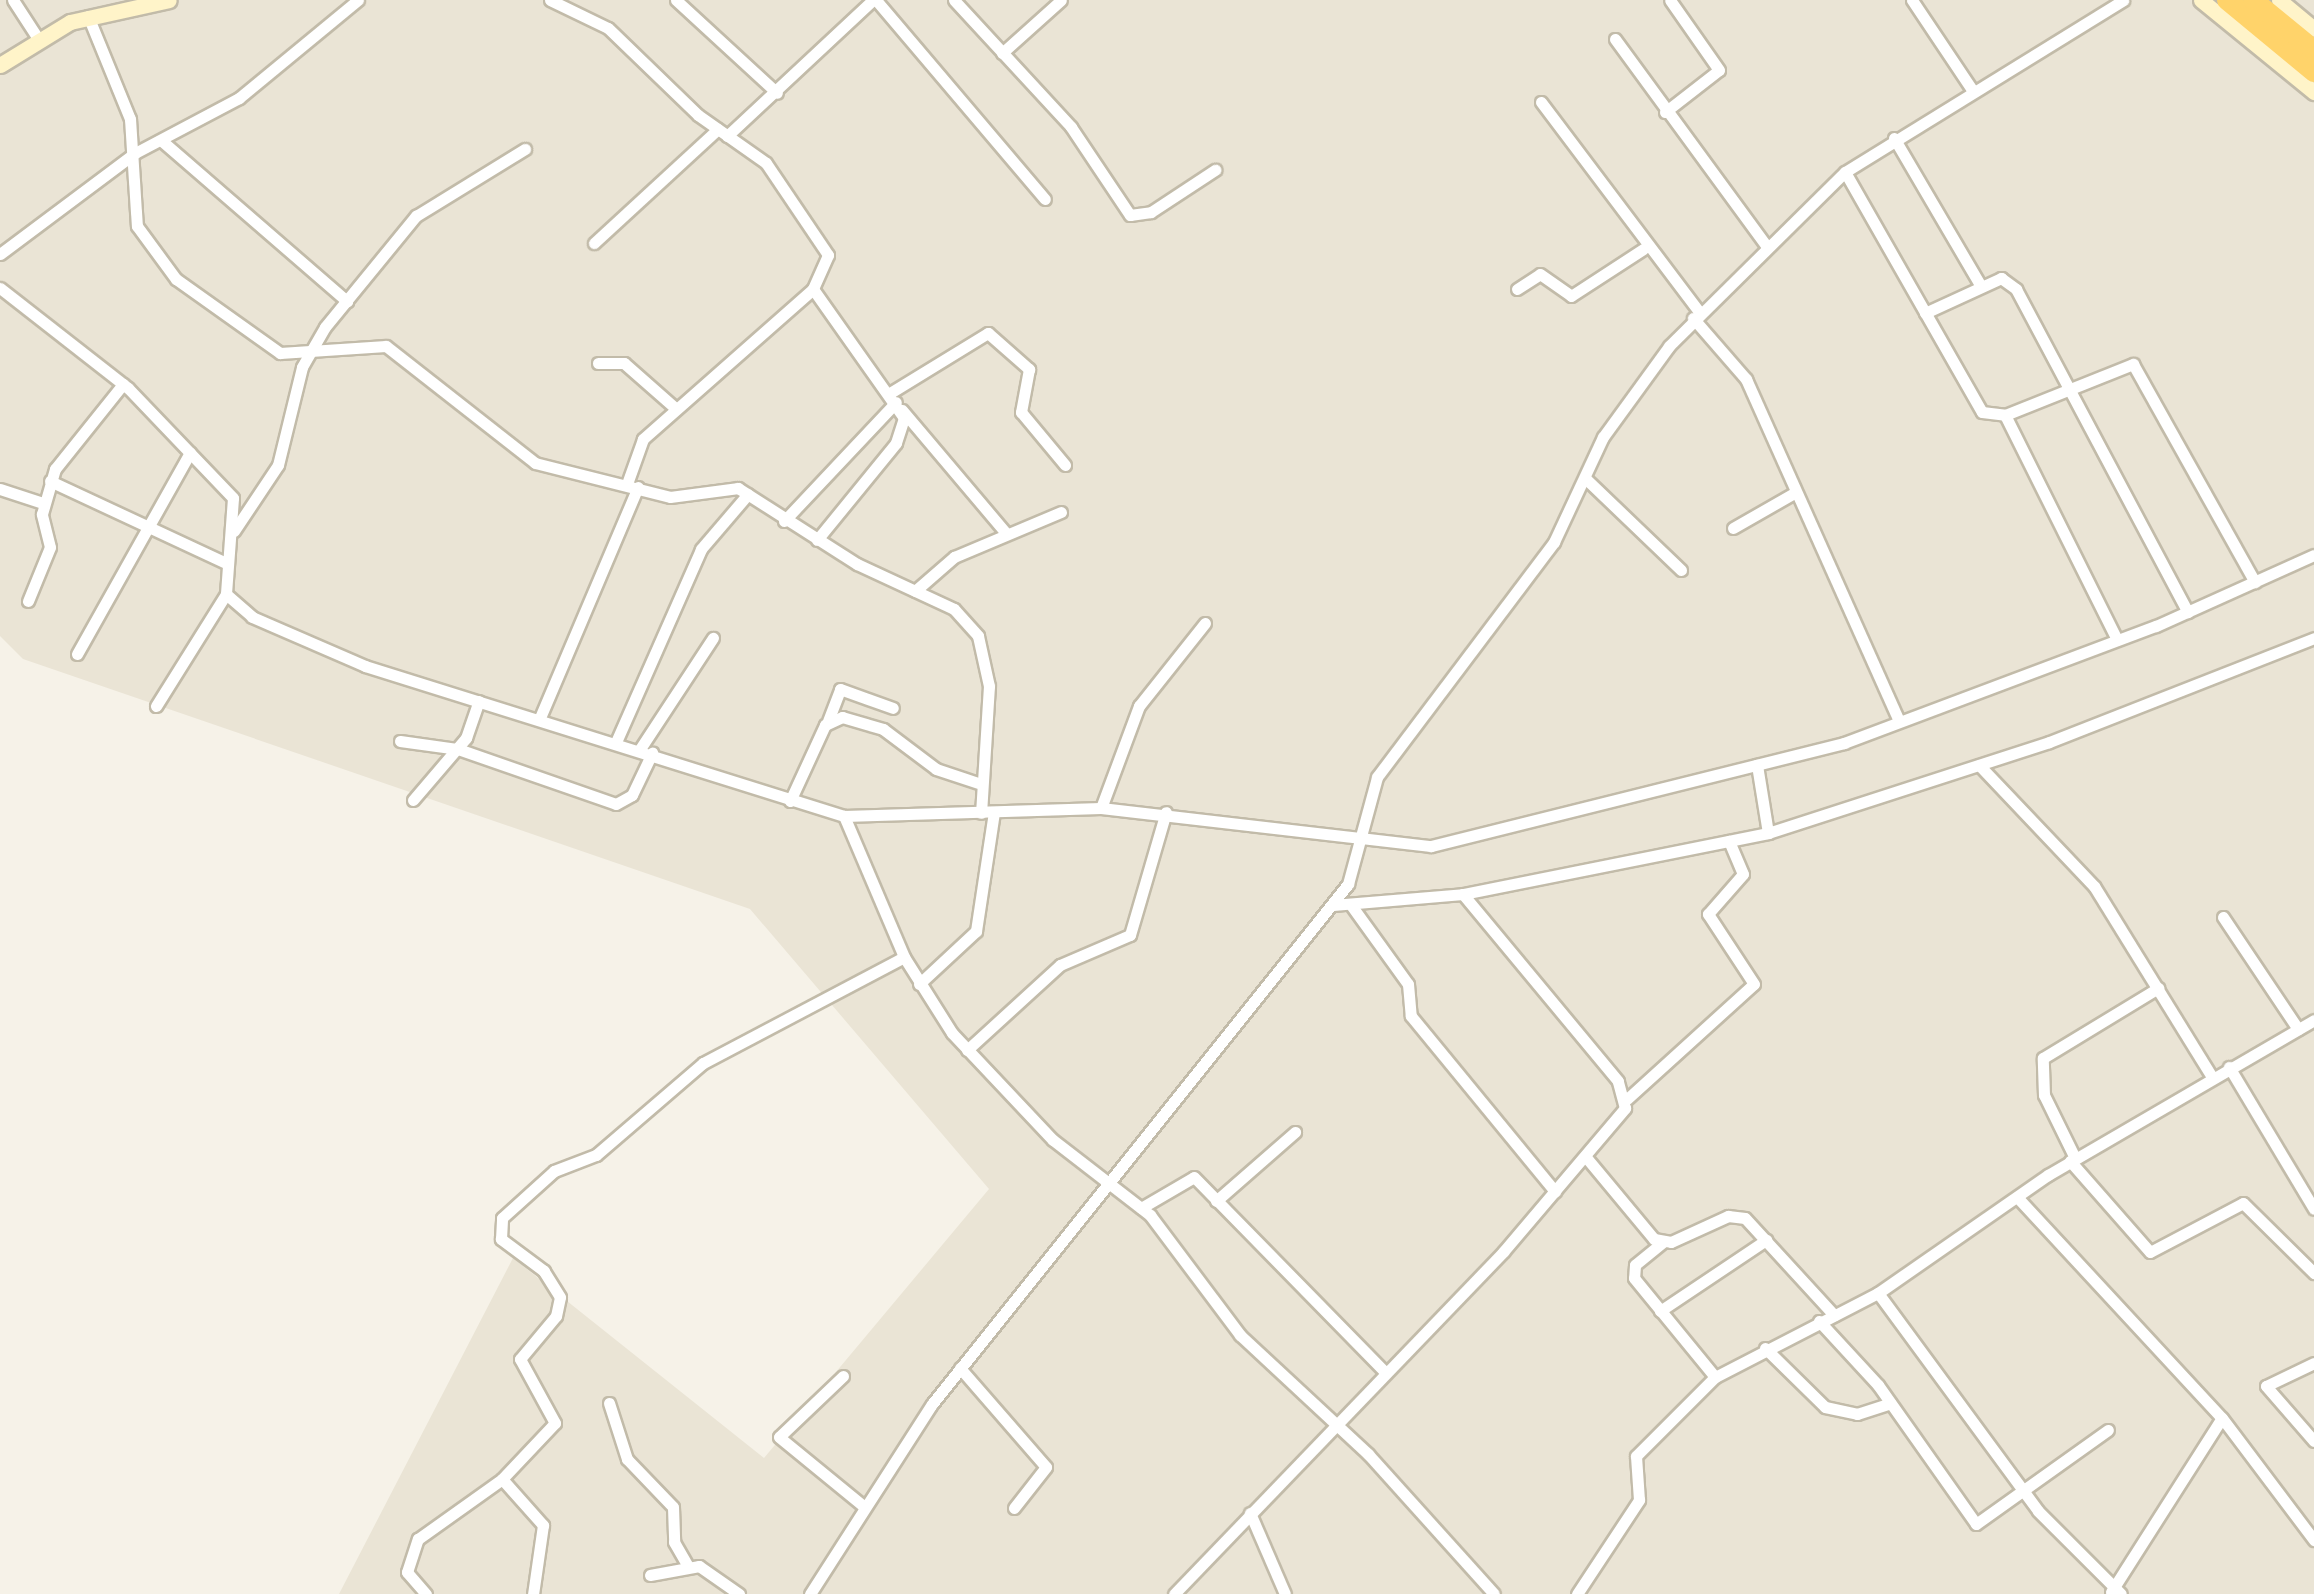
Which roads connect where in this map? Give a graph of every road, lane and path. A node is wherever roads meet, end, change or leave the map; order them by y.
1 (12, 0) edge
2 (170, 0) edge
3 (358, 0) edge
4 (550, 0) edge
5 (676, 0) edge
6 (874, 0) edge
7 (954, 0) edge
8 (1670, 0) edge
9 (1912, 0) edge
10 (2123, 0) edge
11 (2201, 0) edge
12 (2279, 0) edge
13 (1052, 3) edge
14 (2241, 7) edge
15 (88, 16) junction
16 (2310, 20) edge
17 (1615, 39) dead end
18 (39, 40) junction
19 (2314, 50) edge
20 (1002, 52) junction
21 (0, 66) edge
22 (2314, 72) edge
23 (1971, 88) junction
24 (777, 92) junction
25 (2314, 92) edge
26 (1541, 102) dead end
27 (1665, 112) junction
28 (722, 132) junction
29 (1894, 138) junction
30 (162, 141) junction
31 (525, 149) dead end
32 (135, 153) junction
33 (1215, 170) dead end
34 (1846, 172) junction
35 (1045, 199) dead end
36 (594, 243) dead end
37 (1766, 247) junction
38 (1643, 248) junction
39 (0, 254) edge
40 (1980, 286) junction
41 (0, 288) edge
42 (813, 289) junction
43 (1517, 289) dead end
44 (347, 301) junction
45 (1924, 313) junction
46 (1696, 315) junction
47 (309, 352) junction
48 (598, 364) dead end
49 (2072, 383) junction
50 (123, 384) junction
51 (896, 401) junction
52 (675, 408) junction
53 (2005, 415) junction
54 (190, 452) junction
55 (1065, 465) dead end
56 (1585, 478) junction
57 (50, 481) junction
58 (632, 486) junction
59 (0, 489) edge
60 (1794, 493) junction
61 (748, 494) junction
62 (42, 503) junction
63 (1061, 512) dead end
64 (784, 521) junction
65 (150, 528) junction
66 (1733, 528) dead end
67 (234, 531) junction
68 (1006, 532) junction
69 (817, 540) junction
70 (2314, 555) edge
71 (228, 564) junction
72 (1681, 570) dead end
73 (2255, 582) junction
74 (914, 591) junction
75 (226, 594) junction
76 (28, 601) dead end
77 (2188, 612) junction
78 (1205, 623) dead end
79 (713, 638) dead end
80 (2314, 638) edge
81 (2117, 640) junction
82 (77, 654) dead end
83 (479, 701) junction
84 (156, 706) dead end
85 (892, 708) dead end
86 (539, 720) junction
87 (828, 721) junction
88 (1899, 722) junction
89 (400, 741) dead end
90 (616, 742) junction
91 (458, 749) junction
92 (646, 751) junction
93 (1757, 765) junction
94 (1979, 765) junction
95 (978, 783) junction
96 (413, 800) dead end
97 (790, 800) junction
98 (1101, 808) junction
99 (1166, 812) junction
100 (988, 813) junction
101 (844, 816) junction
102 (1768, 833) junction
103 (1360, 841) junction
104 (1729, 841) junction
105 (1463, 894) junction
106 (1333, 905) junction
107 (1351, 905) junction
108 (2223, 917) dead end
109 (904, 957) junction
110 (919, 984) junction
111 (2158, 988) junction
112 (2314, 1020) edge
113 (2298, 1029) junction
114 (967, 1050) junction
115 (2229, 1067) junction
116 (2212, 1077) junction
117 (1627, 1099) junction
118 (1295, 1132) dead end
119 (1585, 1156) junction
120 (2072, 1160) junction
121 (1104, 1180) junction
122 (1555, 1191) junction
123 (2017, 1198) junction
124 (1216, 1201) junction
125 (1142, 1208) junction
126 (2314, 1209) edge
127 (1766, 1240) junction
128 (1663, 1242) junction
129 (2311, 1265) edge
130 (1878, 1292) junction
131 (1660, 1311) junction
132 (1834, 1315) junction
133 (1819, 1321) junction
134 (1765, 1348) junction
135 (2313, 1365) edge
136 (960, 1368) junction
137 (1386, 1373) junction
138 (843, 1376) dead end
139 (1715, 1377) junction
140 (609, 1403) dead end
141 (1890, 1403) junction
142 (2222, 1418) junction
143 (1336, 1424) junction
144 (2108, 1430) dead end
145 (2314, 1441) edge
146 (502, 1479) junction
147 (2023, 1490) junction
148 (862, 1505) junction
149 (1014, 1508) dead end
150 (1250, 1513) junction
151 (2312, 1533) edge
152 (688, 1566) junction
153 (650, 1575) dead end
154 (2114, 1592) edge
155 (426, 1594) edge
156 (534, 1594) edge
157 (739, 1594) edge
158 (810, 1594) edge
159 (1174, 1594) edge
160 (1285, 1594) edge
161 (1494, 1594) edge
162 (1577, 1594) edge

1 - 18 street
2 - 15 main road
3 - 30 street
4 - 28 street
5 - 24 street
6 - 24 street
6 - 35 street
7 - 20 street
8 - 27 street
9 - 23 street
10 - 23 street
11 - 14 main road
12 - 16 main road
13 - 20 street
14 - 19 highway
14 - 22 highway
14 - 25 main road
15 - 18 main road
15 - 32 street
17 - 27 street
18 - 21 main road
20 - 33 street
23 - 29 street
24 - 28 street
26 - 38 street
27 - 37 street
28 - 36 street
28 - 42 street
29 - 34 street
29 - 40 street
30 - 32 street
30 - 44 street
31 - 44 street
32 - 39 street
32 - 47 street
34 - 37 street
34 - 45 street
37 - 46 street
38 - 43 street
38 - 46 street
40 - 45 street
40 - 49 street
41 - 50 street
42 - 51 street
42 - 52 street
44 - 47 street
45 - 53 street
46 - 56 street
46 - 60 street
47 - 58 street
47 - 67 street
48 - 52 street
49 - 53 street
49 - 73 street
49 - 77 street
50 - 54 street
50 - 57 street
51 - 55 street
51 - 64 street
51 - 68 street
51 - 69 street
52 - 58 street
53 - 81 street
54 - 65 street
54 - 67 street
56 - 72 street
56 - 103 street
57 - 62 street
57 - 65 street
58 - 61 street
58 - 86 street
59 - 62 street
60 - 66 street
60 - 88 street
61 - 64 street
61 - 90 street
62 - 76 street
63 - 68 street
64 - 69 street
65 - 71 street
65 - 82 street
67 - 71 street
68 - 74 street
69 - 74 street
70 - 73 street
71 - 75 street
73 - 77 street
74 - 95 street
75 - 83 street
75 - 84 street
77 - 81 street
78 - 98 street
79 - 92 street
80 - 94 street
81 - 88 street
83 - 86 street
83 - 91 street
85 - 87 street
86 - 90 street
87 - 95 street
87 - 97 street
88 - 93 street
89 - 91 street
90 - 92 street
91 - 92 street
91 - 96 street
92 - 97 street
93 - 102 street
93 - 103 street
94 - 102 street
94 - 111 street
95 - 100 street
97 - 101 street
98 - 99 street
98 - 100 street
99 - 103 street
99 - 114 street
100 - 101 street
100 - 110 street
101 - 109 street
102 - 104 street
103 - 106 street
104 - 105 street
104 - 117 street
105 - 107 street
105 - 117 street
106 - 107 street
106 - 121 street
107 - 122 street
108 - 113 street
109 - 110 street
109 - 146 street
110 - 114 street
111 - 116 street
111 - 120 street
112 - 113 street
113 - 115 street
114 - 121 street
115 - 116 street
115 - 126 street
116 - 120 street
117 - 119 street
118 - 124 street
119 - 122 street
119 - 128 street
120 - 123 street
120 - 129 street
121 - 125 street
121 - 136 street
122 - 137 street
123 - 130 street
123 - 142 street
124 - 125 street
124 - 137 street
125 - 143 street
127 - 128 street
127 - 131 street
127 - 132 street
128 - 131 street
130 - 132 street
130 - 147 street
131 - 139 street
132 - 133 street
133 - 134 street
133 - 141 street
134 - 139 street
134 - 141 street
135 - 145 street
136 - 148 street
136 - 149 street
137 - 143 street
138 - 148 street
139 - 162 street
140 - 152 street
141 - 147 street
142 - 151 street
142 - 154 street
143 - 150 street
143 - 161 street
144 - 147 street
146 - 155 street
146 - 156 street
147 - 154 street
148 - 158 street
150 - 159 street
150 - 160 street
152 - 153 street
152 - 157 street

